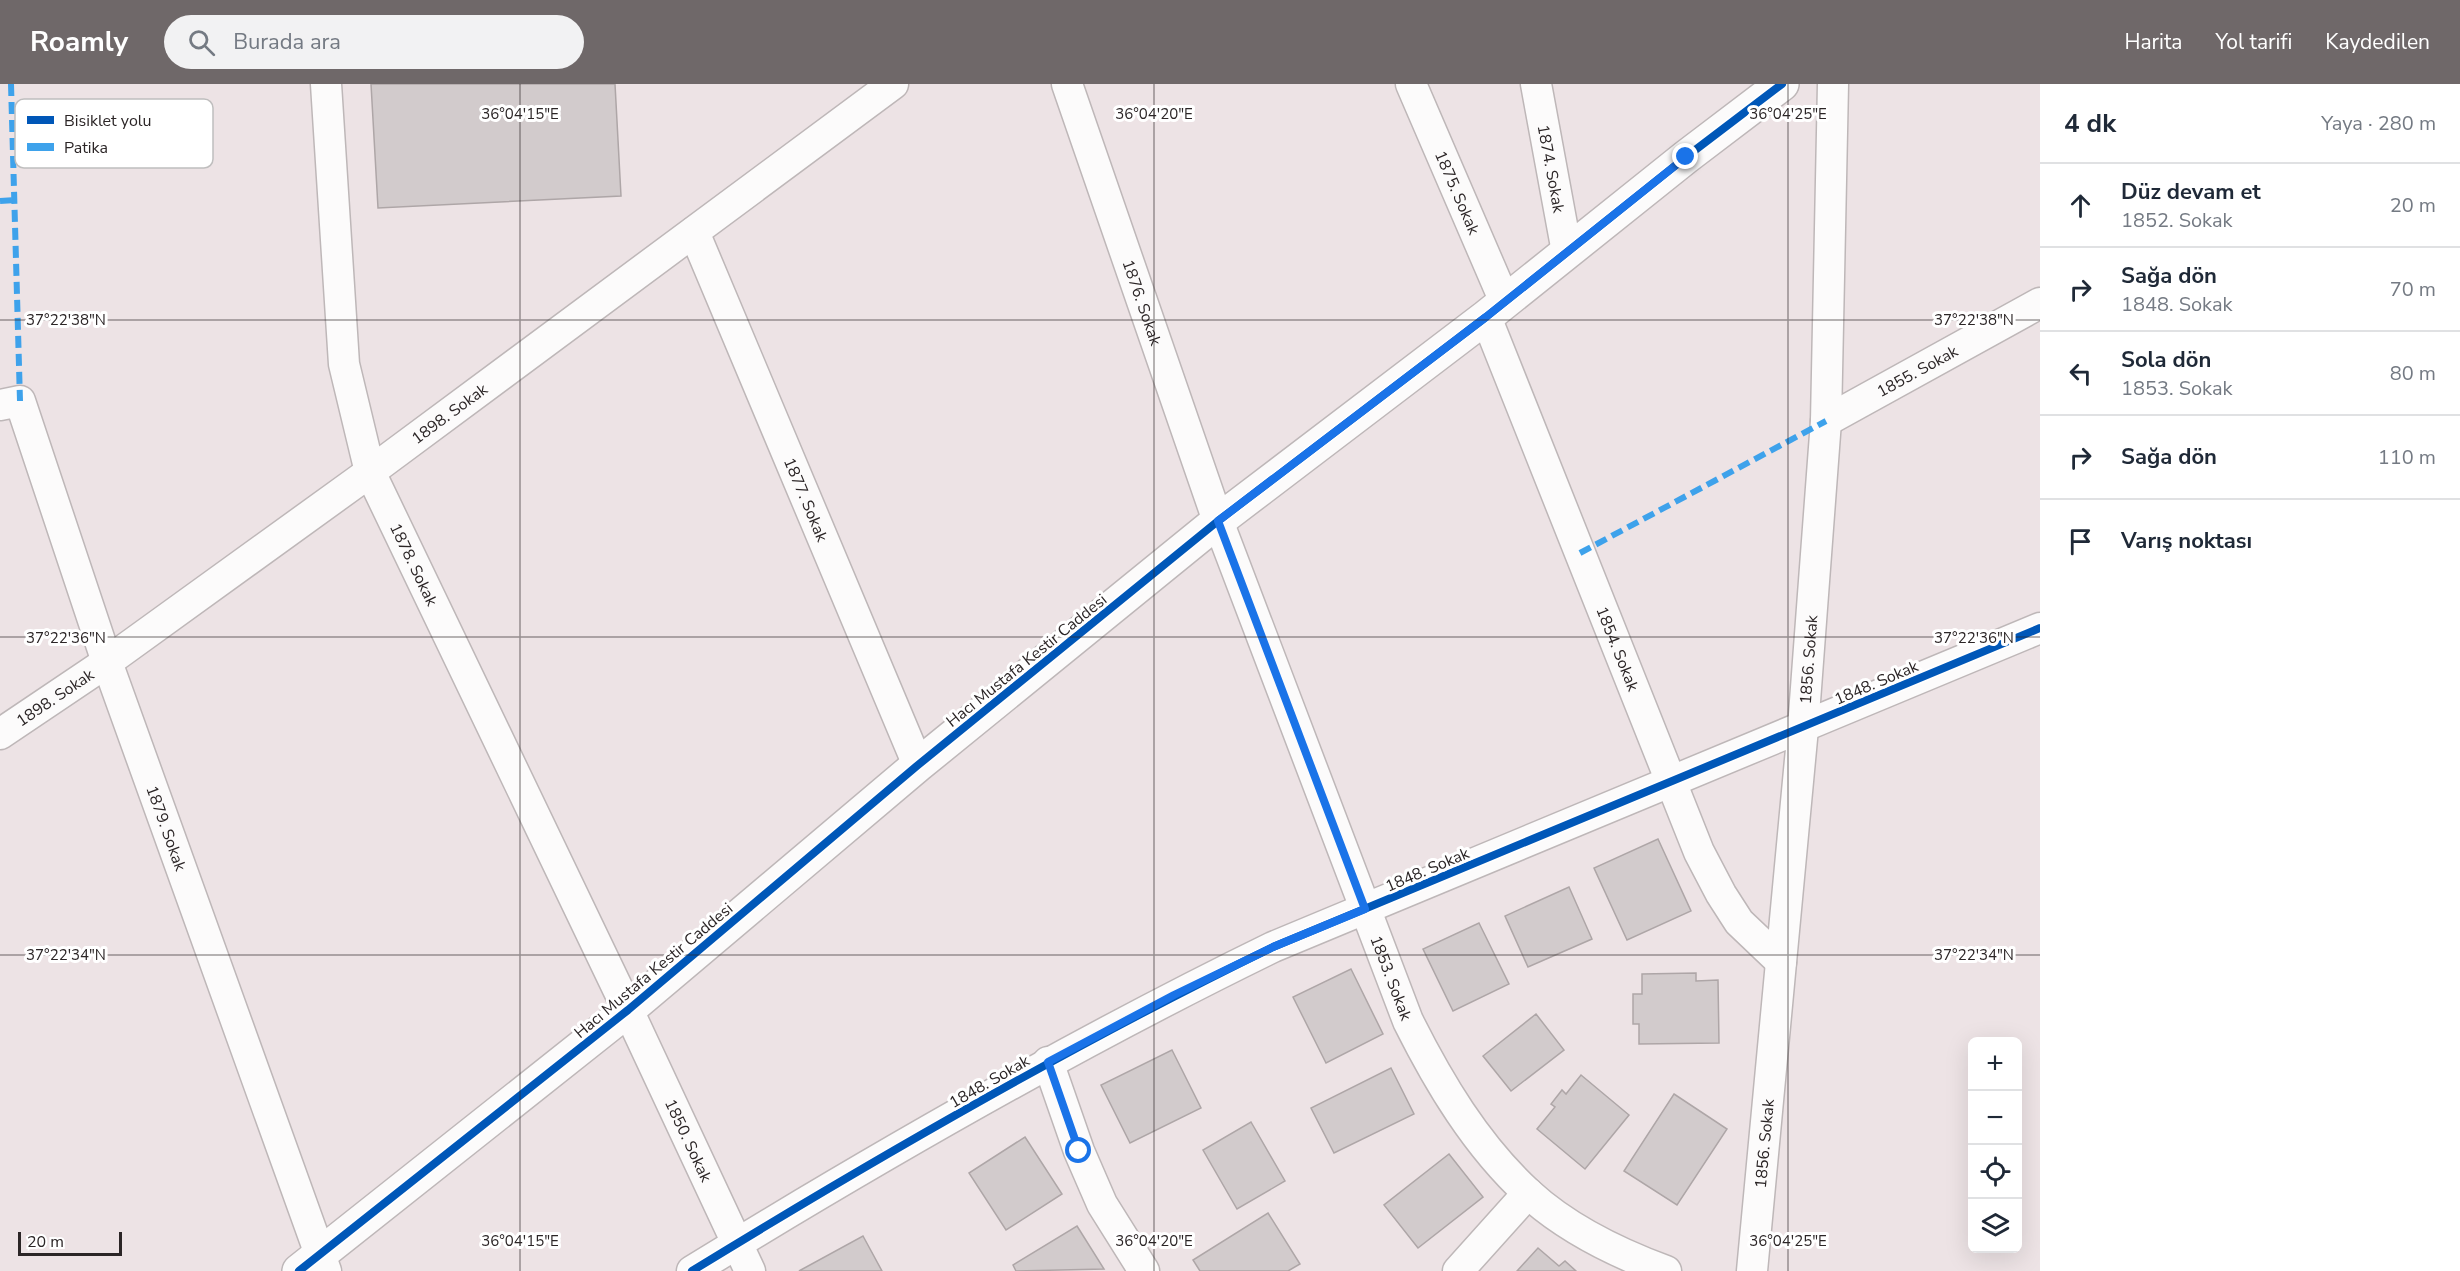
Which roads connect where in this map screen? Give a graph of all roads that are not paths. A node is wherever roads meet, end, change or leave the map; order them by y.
1 (327, 84) edge
2 (893, 84) edge
3 (1067, 84) edge
4 (1410, 84) edge
5 (1536, 84) edge
6 (1782, 84) edge
7 (1833, 84) edge
8 (694, 232) junction
9 (1567, 252) junction
10 (2040, 303) edge
11 (1496, 309) junction
12 (10, 403) edge
13 (1826, 421) junction
14 (370, 472) junction
15 (1218, 521) junction
16 (2040, 628) edge
17 (107, 662) junction
18 (1803, 728) junction
19 (0, 734) edge
20 (918, 765) junction
21 (1670, 783) junction
22 (1365, 909) junction
23 (1781, 962) junction
24 (628, 1010) junction
25 (1048, 1062) junction
26 (1528, 1193) junction
27 (736, 1244) junction
28 (315, 1265) edge
29 (692, 1271) edge
30 (750, 1271) edge
31 (1144, 1271) edge
32 (1458, 1271) edge
33 (1666, 1271) edge
34 (1752, 1271) edge

1 - 14 street, 1878. Sokak
2 - 8 street, 1898. Sokak
3 - 15 street, 1876. Sokak
4 - 11 street, 1875. Sokak
5 - 9 street, 1874. Sokak
6 - 9 street, Hacı Mustafa Kestir Caddesi
7 - 13 street, 1856. Sokak
8 - 14 street, 1898. Sokak
8 - 20 street, 1877. Sokak
9 - 11 street, Hacı Mustafa Kestir Caddesi
10 - 13 street, 1855. Sokak
11 - 15 street, Hacı Mustafa Kestir Caddesi
11 - 21 street, 1854. Sokak
12 - 17 street, 1879. Sokak
13 - 18 street, 1856. Sokak
14 - 17 street, 1898. Sokak
14 - 24 street, 1878. Sokak
15 - 20 street, Hacı Mustafa Kestir Caddesi
15 - 22 street, 1853. Sokak
16 - 18 street, 1848. Sokak
17 - 19 street, 1898. Sokak
17 - 28 street, 1879. Sokak
18 - 21 street, 1848. Sokak
18 - 23 street, 1856. Sokak
20 - 24 street, Hacı Mustafa Kestir Caddesi
21 - 22 street, 1848. Sokak
21 - 23 street, 1854. Sokak
22 - 25 street, 1848. Sokak
22 - 26 street, 1853. Sokak
23 - 34 street, 1856. Sokak
24 - 27 street, 1850. Sokak
24 - 28 street, Hacı Mustafa Kestir Caddesi
25 - 27 street, 1848. Sokak
25 - 31 street
26 - 32 street
26 - 33 street, 1853. Sokak
27 - 29 street, 1848. Sokak
27 - 30 street, 1850. Sokak

